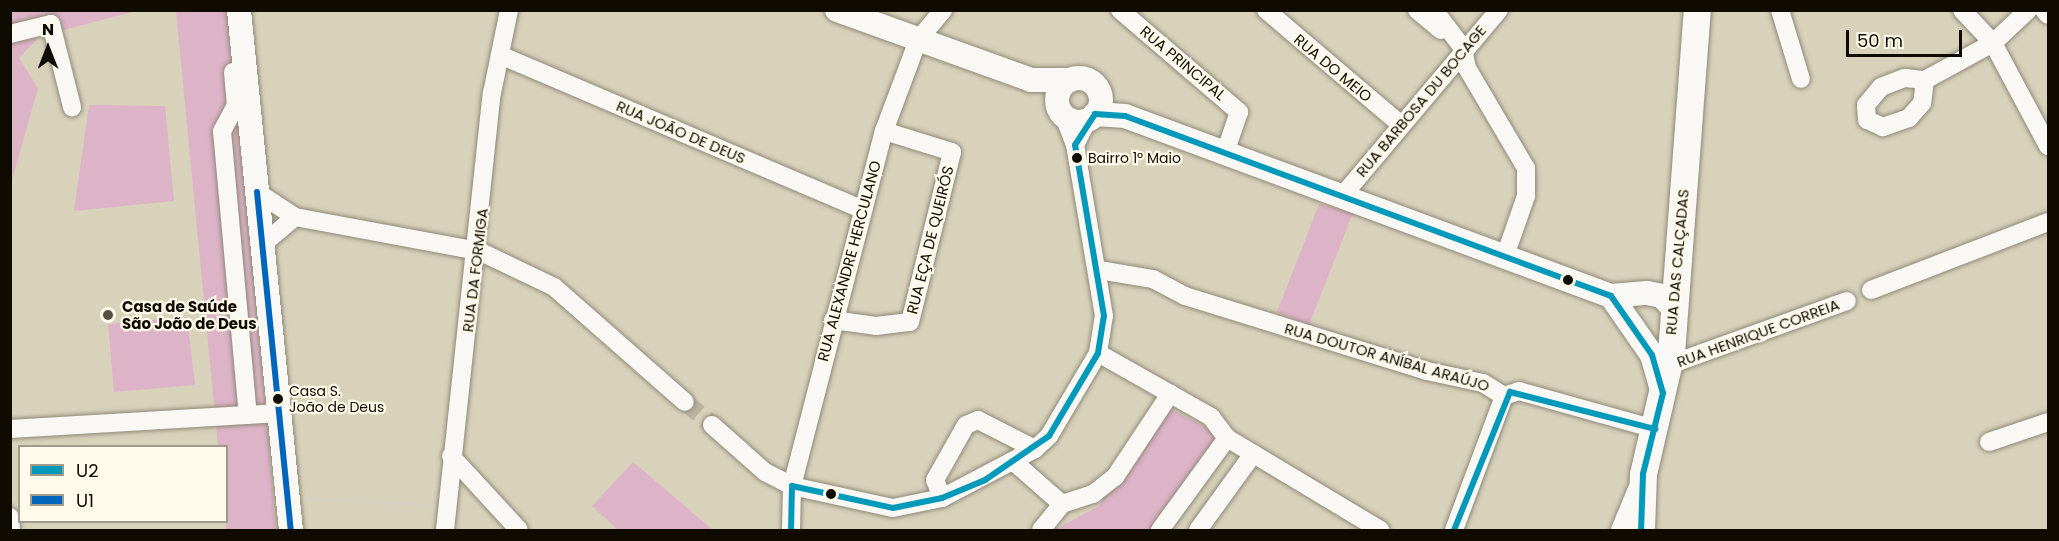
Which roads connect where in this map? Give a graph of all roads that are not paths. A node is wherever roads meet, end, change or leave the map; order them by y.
1 (239, 10) edge
2 (509, 10) edge
3 (837, 10) edge
4 (943, 10) edge
5 (1120, 10) edge
6 (1266, 10) edge
7 (1417, 10) edge
8 (1434, 10) edge
9 (1500, 10) edge
10 (1697, 10) edge
11 (1780, 10) edge
12 (1962, 10) edge
13 (2028, 10) edge
14 (2044, 10) edge
15 (2049, 15) edge
16 (49, 17) edge
17 (10, 34) edge
18 (918, 40) junction
19 (1993, 43) junction
20 (1463, 48) junction
21 (500, 55) junction
22 (233, 72) dead end
23 (1801, 79) dead end
24 (1031, 80) junction
25 (1070, 80) junction
26 (1925, 80) dead end
27 (1099, 91) junction
28 (72, 107) dead end
29 (1062, 112) junction
30 (1125, 116) junction
31 (1092, 117) junction
32 (1401, 125) junction
33 (884, 131) junction
34 (1075, 145) junction
35 (2049, 146) edge
36 (1225, 153) junction
37 (257, 192) junction
38 (1344, 194) junction
39 (861, 209) junction
40 (296, 217) junction
41 (2049, 222) edge
42 (263, 244) junction
43 (479, 251) junction
44 (1506, 254) junction
45 (1099, 270) junction
46 (1677, 275) junction
47 (1871, 290) dead end
48 (1647, 293) junction
49 (1611, 296) junction
50 (1846, 301) dead end
51 (833, 320) junction
52 (1670, 320) junction
53 (1637, 333) junction
54 (1098, 353) junction
55 (1669, 365) junction
56 (1663, 393) junction
57 (1170, 394) junction
58 (1504, 396) junction
59 (686, 402) tunnel mouth
60 (279, 412) junction
61 (248, 415) junction
62 (2049, 422) edge
63 (712, 425) tunnel mouth
64 (10, 429) edge
65 (1655, 429) junction
66 (1227, 438) junction
67 (1989, 442) dead end
68 (1035, 449) junction
69 (1252, 454) junction
70 (451, 456) junction
71 (1014, 462) junction
72 (1643, 474) junction
73 (792, 486) junction
74 (942, 498) junction
75 (1062, 504) junction
76 (10, 517) edge
77 (12, 531) edge
78 (291, 531) edge
79 (445, 531) edge
80 (519, 531) edge
81 (791, 531) edge
82 (1041, 531) edge
83 (1160, 531) edge
84 (1198, 531) edge
85 (1380, 531) edge
86 (1454, 531) edge
87 (1620, 531) edge
88 (1641, 531) edge
89 (1656, 531) edge

1 - 37 street
2 - 21 street, RUA DA FORMIGA
3 - 18 street
4 - 18 street, RUA ALEXANDRE HERCULANO
5 - 36 street, RUA PRINCIPAL
6 - 32 street, RUA DO MEIO
7 - 20 street
8 - 20 street
9 - 20 street, RUA BARBOSA DU BOCAGE
10 - 46 main road, RUA DAS CALÇADAS
11 - 23 street
12 - 19 street
13 - 19 street
14 - 15 street
16 - 17 street
16 - 28 street
18 - 24 street
18 - 33 street, RUA ALEXANDRE HERCULANO
19 - 26 street
19 - 35 street
20 - 32 street, RUA BARBOSA DU BOCAGE
20 - 44 street
21 - 39 street, RUA JOÃO DE DEUS
21 - 43 street, RUA DA FORMIGA
22 - 61 street
24 - 25 street
24 - 29 street
25 - 27 street
25 - 29 street
27 - 30 street
27 - 31 street
29 - 31 street
29 - 34 street
30 - 31 street
30 - 36 street
31 - 34 street
32 - 38 street, RUA BARBOSA DU BOCAGE
33 - 39 street, RUA ALEXANDRE HERCULANO
33 - 51 street, RUA EÇA DE QUEIRÓS
34 - 45 street
36 - 38 street
37 - 40 street
37 - 42 street
38 - 44 street
39 - 51 street, RUA ALEXANDRE HERCULANO
40 - 42 street
40 - 43 street
41 - 47 street
42 - 60 street
43 - 59 street
43 - 70 street, RUA DA FORMIGA
44 - 49 street
45 - 54 street
45 - 58 street, RUA DOUTOR ANÍBAL ARAÚJO
46 - 48 street
46 - 52 main road, RUA DAS CALÇADAS
48 - 49 street
48 - 52 street
48 - 53 street
49 - 53 street
50 - 55 street, RUA HENRIQUE CORREIA
51 - 73 street, RUA ALEXANDRE HERCULANO
52 - 53 street
52 - 55 main road, RUA DAS CALÇADAS
53 - 56 street
54 - 57 street
54 - 68 street
55 - 56 main road, RUA DAS CALÇADAS
56 - 65 main road, RUA DAS CALÇADAS
57 - 66 street
57 - 75 street
58 - 65 street
58 - 86 street, RUA DOUTOR ANÍBAL ARAÚJO
60 - 61 street
60 - 78 street
61 - 64 street
62 - 67 street
63 - 73 street
65 - 72 main road, RUA DAS CALÇADAS
66 - 69 street
66 - 83 street
68 - 71 street
68 - 74 street
69 - 84 street
69 - 85 street
70 - 79 street, RUA DA FORMIGA
70 - 80 street
71 - 74 street
71 - 75 street
72 - 87 street
72 - 88 main road, RUA DAS CALÇADAS
72 - 89 main road, RUA DAS CALÇADAS
73 - 74 street
73 - 81 street, RUA ALEXANDRE HERCULANO
75 - 82 street
76 - 77 street

